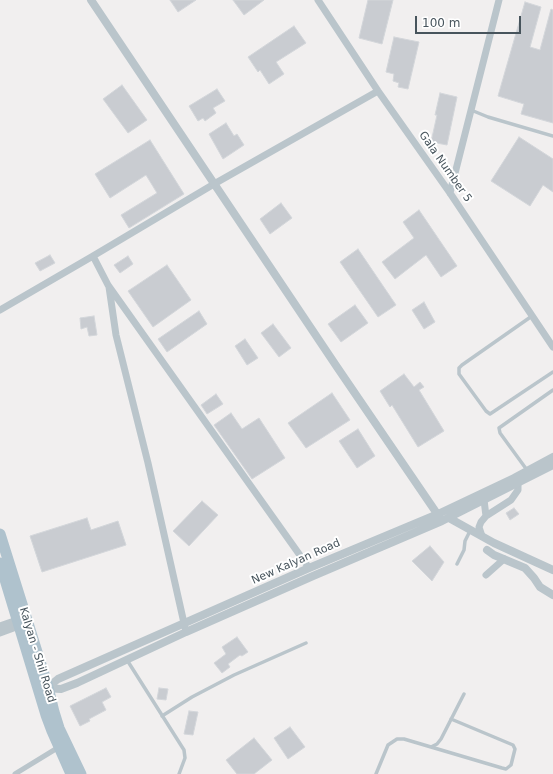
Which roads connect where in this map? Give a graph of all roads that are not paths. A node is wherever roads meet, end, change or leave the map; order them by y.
1 (91, 0) edge
2 (318, 0) edge
3 (499, 0) edge
4 (378, 90) junction
5 (471, 110) junction
6 (553, 136) edge
7 (214, 184) junction
8 (450, 193) junction
9 (93, 256) junction
10 (108, 285) junction
11 (0, 310) edge
12 (532, 316) junction
13 (553, 347) edge
14 (553, 372) edge
15 (553, 390) edge
16 (553, 457) edge
17 (553, 465) edge
18 (528, 471) junction
19 (518, 484) junction
20 (484, 500) junction
21 (466, 505) junction
22 (486, 516) junction
23 (443, 518) junction
24 (468, 528) junction
25 (0, 534) edge
26 (482, 536) junction
27 (488, 550) dead end
28 (518, 555) junction
29 (504, 559) junction
30 (0, 563) edge
31 (514, 563) junction
32 (457, 564) dead end
33 (309, 568) junction
34 (553, 570) edge
35 (486, 575) dead end
36 (553, 595) edge
37 (18, 623) junction
38 (0, 626) edge
39 (185, 628) junction
40 (0, 633) edge
41 (306, 643) dead end
42 (127, 659) junction
43 (43, 689) junction
44 (464, 694) dead end
45 (162, 716) junction
46 (451, 719) junction
47 (59, 747) junction
48 (431, 747) junction
49 (15, 774) edge
50 (71, 774) edge
51 (81, 774) edge
52 (179, 774) edge
53 (376, 774) edge

1 - 7 street
2 - 4 street, Gala Number 5
3 - 5 street
4 - 7 street
4 - 8 street, Gala Number 5
5 - 6 lane
5 - 8 street
7 - 9 street
7 - 23 street
8 - 12 street, Gala Number 5
9 - 10 street
9 - 11 street
10 - 33 street
10 - 39 street
12 - 13 street, Gala Number 5
12 - 14 lane
15 - 18 lane
16 - 18 street, New Kalyan Road
17 - 19 street, New Kalyan Road
18 - 21 street, New Kalyan Road
19 - 20 street, New Kalyan Road
19 - 22 street
20 - 21 street, New Kalyan Road
20 - 22 street
21 - 23 street, New Kalyan Road
21 - 23 street, New Kalyan Road
22 - 26 street
23 - 24 street
23 - 33 street, New Kalyan Road
23 - 39 street, New Kalyan Road
24 - 26 street
24 - 32 lane
25 - 43 main road, Kalyan - Shil Road
26 - 28 street
27 - 29 street
28 - 31 street
28 - 34 street
29 - 31 street
29 - 35 street
30 - 37 main road, Kalyan - Shil Road
31 - 36 street
33 - 39 street, New Kalyan Road
37 - 38 street
37 - 40 street
37 - 43 main road, Kalyan - Shil Road
39 - 42 street, New Kalyan Road
39 - 43 street, New Kalyan Road
41 - 45 lane
42 - 43 street, New Kalyan Road
42 - 45 lane
43 - 47 main road, Kalyan - Shil Road
43 - 51 main road, Kalyan - Shil Road
44 - 46 lane
45 - 52 lane
46 - 48 lane
46 - 48 lane
47 - 49 street
47 - 50 main road, Kalyan - Shil Road
48 - 53 lane

